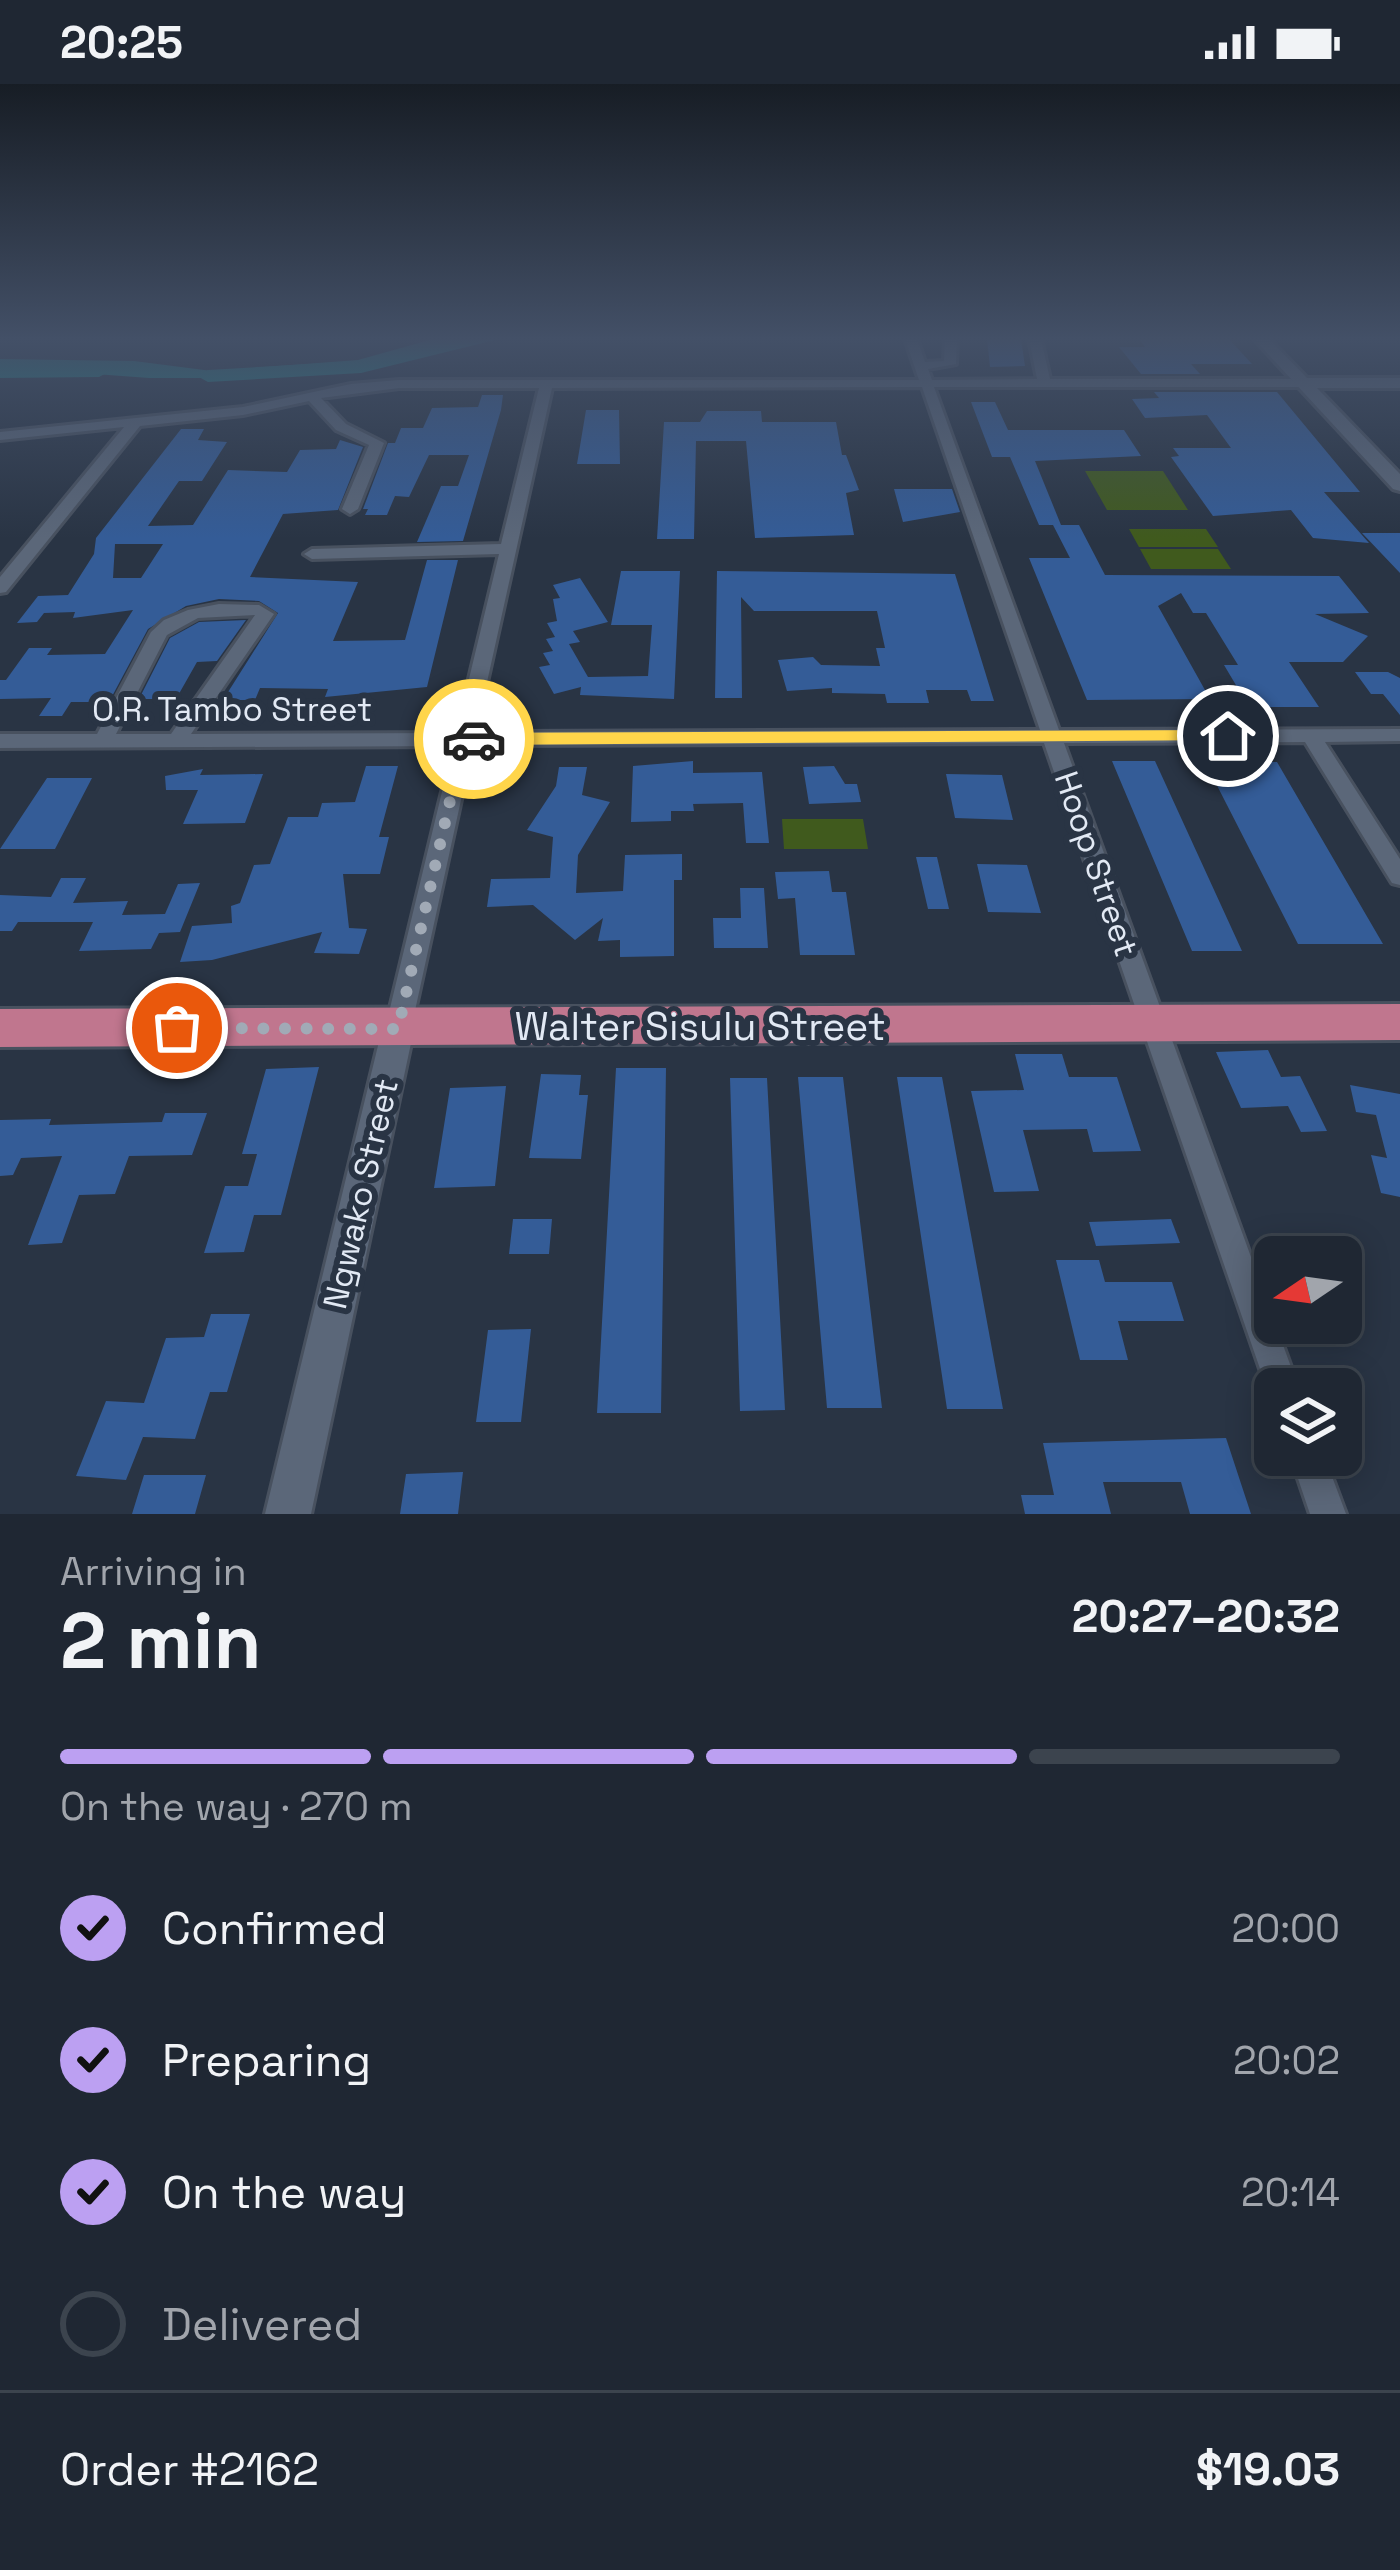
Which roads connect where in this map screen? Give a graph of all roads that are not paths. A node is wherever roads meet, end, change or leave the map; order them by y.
1 (257, 406) edge
2 (319, 406) edge
3 (541, 406) edge
4 (935, 406) edge
5 (1326, 406) edge
6 (135, 423) junction
7 (0, 436) edge
8 (1398, 481) edge
9 (350, 509) dead end
10 (507, 549) junction
11 (313, 554) dead end
12 (0, 588) edge
13 (1311, 735) junction
14 (1400, 735) edge
15 (1051, 737) junction
16 (464, 739) junction
17 (104, 740) junction
18 (0, 741) edge
19 (176, 741) junction
20 (1400, 877) edge
21 (1151, 1022) junction
22 (1400, 1022) edge
23 (0, 1028) edge
24 (398, 1029) junction
25 (1275, 1368) edge
26 (1314, 1476) edge
27 (289, 1514) edge
28 (1328, 1514) edge

1 - 6 street
2 - 9 street
3 - 10 street, Ngwako Street
4 - 15 street, Hoop Street
5 - 8 street
6 - 7 street
6 - 12 street
10 - 11 street
10 - 16 street, Ngwako Street
13 - 14 street, O.R. Tambo Street
13 - 15 street, O.R. Tambo Street
13 - 20 street
15 - 16 street, O.R. Tambo Street
15 - 21 street, Hoop Street
16 - 19 street, O.R. Tambo Street
16 - 24 street, Ngwako Street
17 - 18 street, O.R. Tambo Street
17 - 19 street, O.R. Tambo Street
17 - 19 street
21 - 22 highway, Walter Sisulu Street
21 - 24 highway, Walter Sisulu Street
21 - 25 street, Hoop Street
23 - 24 highway, Walter Sisulu Street
24 - 27 street, Ngwako Street
26 - 28 street

